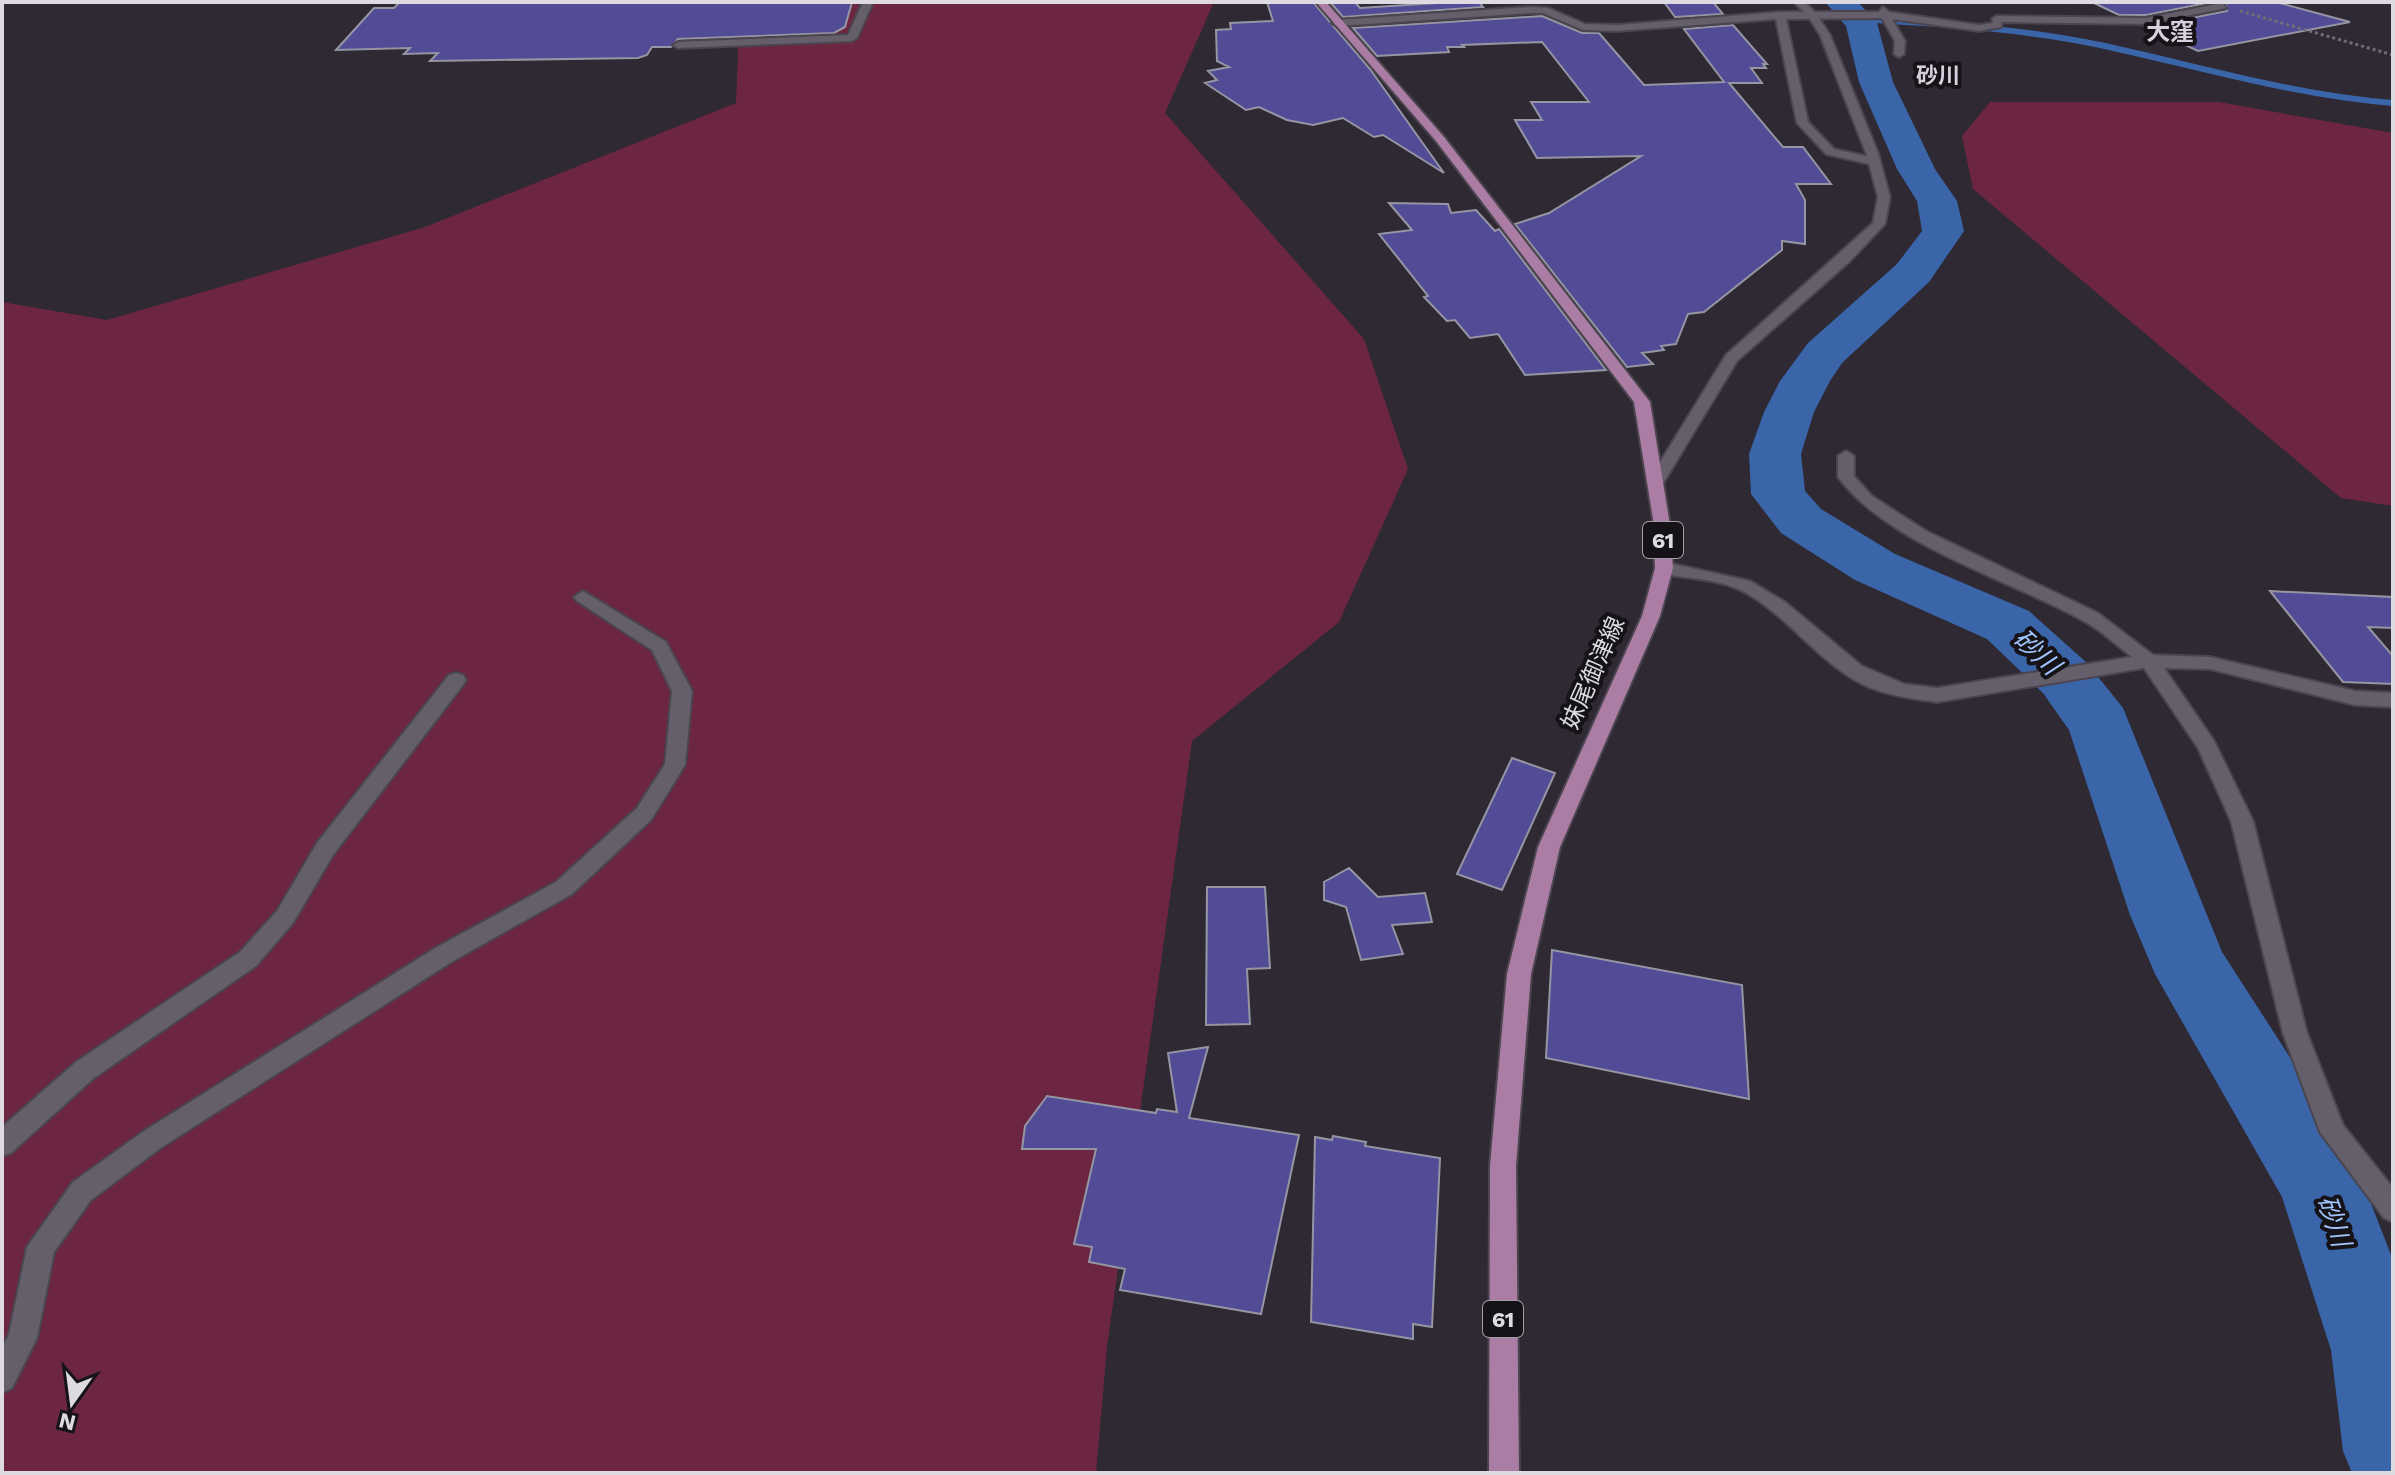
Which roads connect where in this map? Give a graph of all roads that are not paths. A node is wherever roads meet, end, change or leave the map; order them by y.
1 (868, 2) edge
2 (1321, 2) edge
3 (1799, 2) edge
4 (1874, 2) edge
5 (2223, 6) road end
6 (1818, 14) junction
7 (1780, 15) junction
8 (1887, 18) junction
9 (1337, 23) junction
10 (678, 45) dead end
11 (1899, 54) dead end
12 (1874, 161) junction
13 (1846, 456) dead end
14 (1656, 482) junction
15 (1664, 568) junction
16 (583, 597) dead end
17 (2140, 663) junction
18 (456, 680) dead end
19 (2393, 700) edge
20 (2, 1144) edge
21 (2393, 1209) edge
22 (2, 1378) edge
23 (1504, 1473) edge

1 - 10 street
2 - 9 main road, 妹尾御津線 / 61
3 - 6 street
4 - 8 street
5 - 8 street
6 - 7 street
6 - 8 street
6 - 12 street
7 - 9 street
7 - 12 street
8 - 11 street
9 - 14 main road, 妹尾御津線 / 61
12 - 14 street
13 - 17 street
14 - 15 main road, 妹尾御津線 / 61
15 - 17 street
15 - 23 main road, 妹尾御津線 / 61
16 - 22 street
17 - 19 street
17 - 21 street
18 - 20 street

